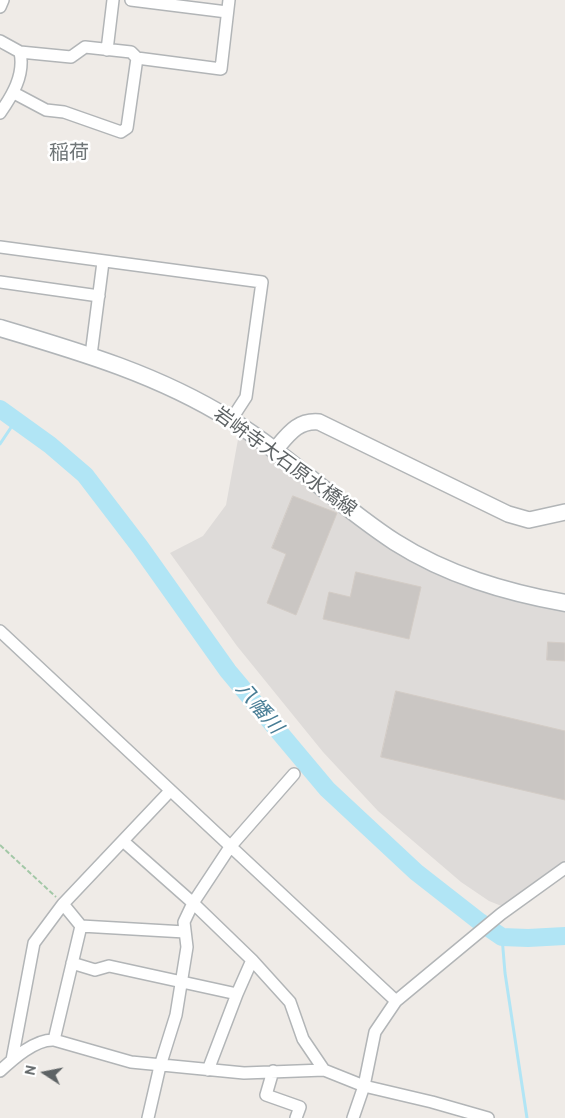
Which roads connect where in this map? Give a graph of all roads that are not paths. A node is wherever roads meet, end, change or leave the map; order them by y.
1 (3, 0) edge
2 (113, 0) edge
3 (131, 0) edge
4 (229, 0) edge
5 (0, 7) edge
6 (228, 12) junction
7 (0, 41) edge
8 (107, 50) junction
9 (20, 52) junction
10 (136, 58) junction
11 (14, 93) junction
12 (0, 113) edge
13 (0, 247) edge
14 (103, 262) junction
15 (0, 282) edge
16 (99, 296) junction
17 (0, 328) edge
18 (91, 355) junction
19 (231, 420) junction
20 (274, 450) junction
21 (565, 512) edge
22 (565, 603) edge
23 (0, 631) edge
24 (294, 774) dead end
25 (170, 791) junction
26 (123, 841) junction
27 (230, 847) junction
28 (565, 868) edge
29 (193, 903) junction
30 (63, 904) junction
31 (81, 926) junction
32 (185, 932) junction
33 (252, 960) junction
34 (72, 963) junction
35 (182, 982) junction
36 (237, 994) junction
37 (396, 1001) junction
38 (54, 1040) junction
39 (12, 1060) junction
40 (160, 1066) junction
41 (208, 1070) junction
42 (324, 1070) junction
43 (0, 1071) edge
44 (273, 1071) junction
45 (364, 1086) junction
46 (148, 1118) edge
47 (296, 1118) edge
48 (353, 1118) edge
49 (488, 1118) edge

1 - 5 street
2 - 8 street
3 - 6 street
4 - 6 street
6 - 10 street
7 - 9 street
8 - 9 street
8 - 10 street
9 - 11 street
10 - 11 street
11 - 12 street
13 - 14 street
14 - 16 street
14 - 19 street
15 - 16 street
16 - 18 street
17 - 18 main road, 岩峅寺大石原水橋線
18 - 19 main road, 岩峅寺大石原水橋線
19 - 20 main road, 岩峅寺大石原水橋線
20 - 21 street
20 - 22 main road, 岩峅寺大石原水橋線
23 - 25 street
24 - 27 street
25 - 26 street
25 - 27 street
26 - 29 street
26 - 30 street
27 - 29 street
27 - 37 street
28 - 37 street
29 - 32 street
29 - 33 street
30 - 31 street
30 - 39 street
31 - 32 street
31 - 34 street
32 - 35 street
33 - 36 street
33 - 42 street
34 - 35 street
34 - 38 street
35 - 36 street
35 - 40 street
36 - 41 street
37 - 45 street
38 - 39 street
38 - 40 street
39 - 43 street
40 - 41 street
40 - 46 street
41 - 44 street
42 - 44 street
42 - 45 street
44 - 47 street
45 - 48 street
45 - 49 street

